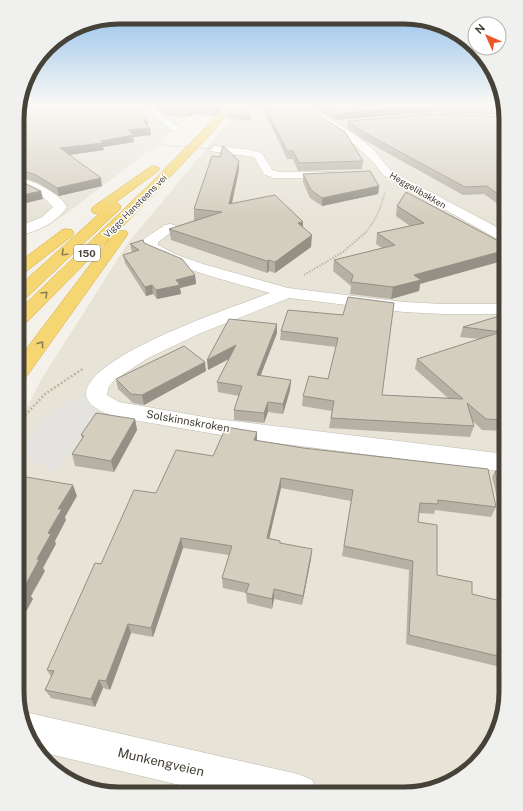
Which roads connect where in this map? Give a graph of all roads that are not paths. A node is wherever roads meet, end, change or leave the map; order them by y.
1 (194, 143) edge
2 (360, 143) edge
3 (214, 149) road end
4 (156, 173) junction
5 (387, 173) junction
6 (372, 174) edge
7 (342, 175) edge
8 (24, 183) edge
9 (170, 228) edge
10 (24, 229) edge
11 (499, 234) edge
12 (24, 266) edge
13 (24, 291) edge
14 (287, 293) junction
15 (499, 309) edge
16 (24, 315) edge
17 (24, 366) edge
18 (499, 463) edge
19 (33, 732) edge
20 (268, 787) edge

1 - 4 highway, Viggo Hansteens vei / 150
2 - 5 street, Heggelibakken
3 - 7 street
4 - 12 highway
4 -> 13 highway, Viggo Hansteens vei / 150
16 -> 4 highway, Viggo Hansteens vei / 150
17 -> 4 highway
5 - 6 street
5 - 11 street, Heggelibakken
8 - 10 street
9 - 14 street, Solskinnskroken
14 - 15 street, Solskinnskroken
14 - 18 street, Solskinnskroken
19 - 20 street, Munkengveien

